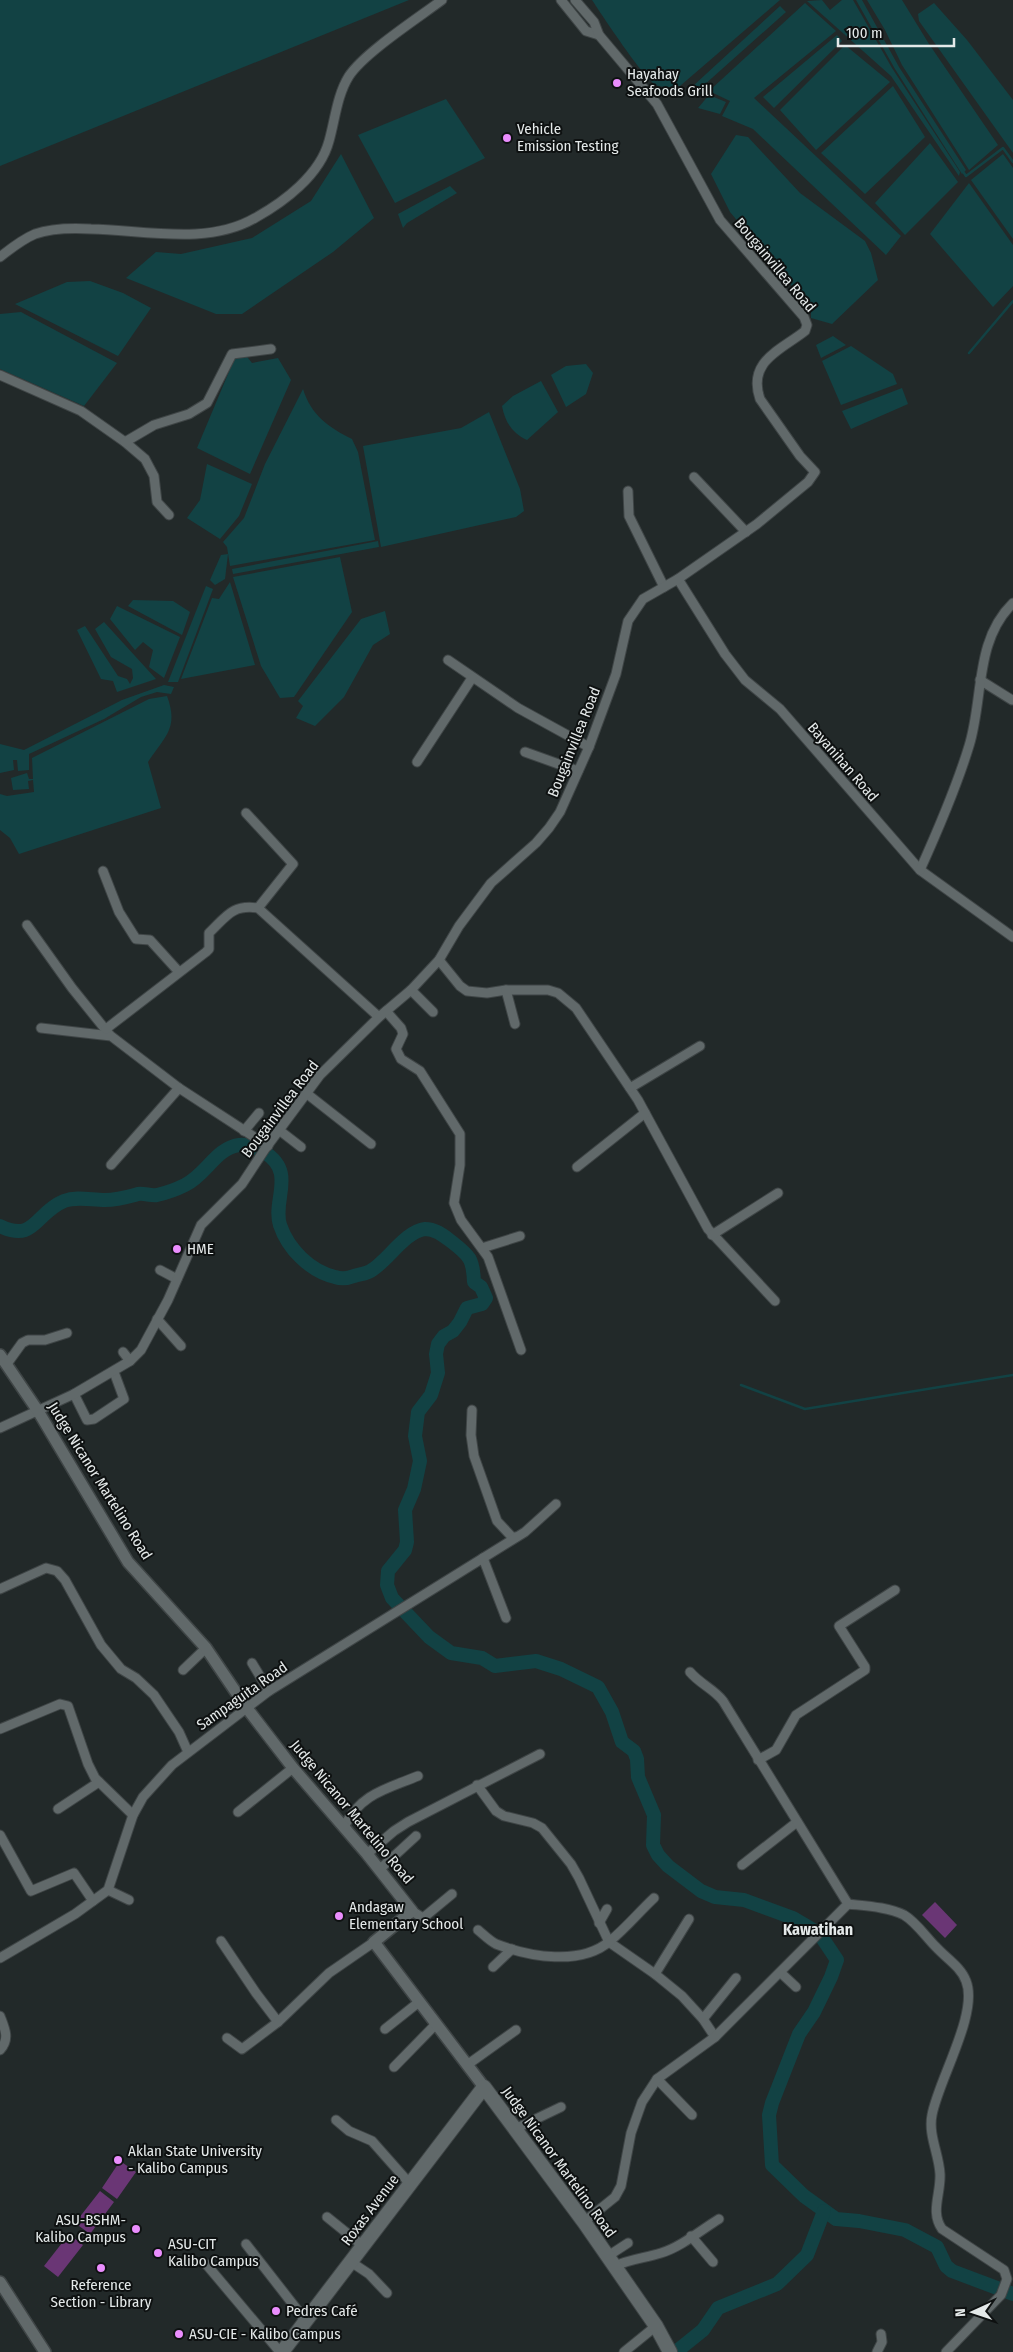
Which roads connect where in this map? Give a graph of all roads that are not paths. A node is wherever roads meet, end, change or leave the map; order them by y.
1 (442, 0) edge
2 (561, 0) edge
3 (575, 0) edge
4 (599, 35) junction
5 (0, 257) edge
6 (271, 349) dead end
7 (0, 375) edge
8 (125, 442) junction
9 (694, 477) dead end
10 (628, 491) dead end
11 (169, 515) dead end
12 (746, 532) junction
13 (678, 579) junction
14 (664, 587) junction
15 (1013, 603) edge
16 (448, 660) dead end
17 (472, 678) junction
18 (980, 680) junction
19 (1012, 700) dead end
20 (590, 747) junction
21 (525, 752) dead end
22 (417, 762) dead end
23 (578, 771) junction
24 (246, 813) dead end
25 (920, 870) junction
26 (103, 871) dead end
27 (258, 908) junction
28 (27, 925) dead end
29 (1013, 938) edge
30 (440, 960) junction
31 (179, 972) junction
32 (411, 990) junction
33 (506, 990) junction
34 (433, 1012) dead end
35 (383, 1014) junction
36 (515, 1024) dead end
37 (41, 1028) dead end
38 (108, 1033) junction
39 (700, 1046) dead end
40 (178, 1088) junction
41 (630, 1088) junction
42 (306, 1093) junction
43 (259, 1113) dead end
44 (645, 1113) junction
45 (279, 1130) junction
46 (244, 1131) junction
47 (371, 1144) dead end
48 (302, 1147) dead end
49 (266, 1148) junction
50 (111, 1166) dead end
51 (577, 1168) dead end
52 (778, 1193) dead end
53 (712, 1234) junction
54 (520, 1236) dead end
55 (482, 1248) junction
56 (160, 1270) dead end
57 (177, 1280) junction
58 (775, 1302) dead end
59 (157, 1319) junction
60 (67, 1333) dead end
61 (181, 1346) dead end
62 (521, 1350) dead end
63 (123, 1352) dead end
64 (3, 1359) edge
65 (130, 1361) junction
66 (114, 1372) junction
67 (74, 1394) junction
68 (472, 1410) dead end
69 (38, 1411) junction
70 (0, 1428) edge
71 (556, 1504) dead end
72 (516, 1537) junction
73 (483, 1558) junction
74 (0, 1590) edge
75 (895, 1590) dead end
76 (506, 1618) dead end
77 (206, 1648) junction
78 (252, 1663) dead end
79 (183, 1670) dead end
80 (690, 1672) dead end
81 (269, 1691) junction
82 (246, 1707) junction
83 (0, 1729) edge
84 (188, 1752) junction
85 (540, 1754) dead end
86 (758, 1760) junction
87 (293, 1768) junction
88 (418, 1776) dead end
89 (99, 1782) junction
90 (477, 1785) junction
91 (58, 1809) dead end
92 (238, 1812) dead end
93 (133, 1815) junction
94 (797, 1822) junction
95 (344, 1827) junction
96 (0, 1835) edge
97 (416, 1836) dead end
98 (367, 1854) junction
99 (742, 1865) dead end
100 (380, 1870) junction
101 (108, 1890) junction
102 (452, 1894) dead end
103 (654, 1898) dead end
104 (129, 1900) dead end
105 (93, 1901) junction
106 (848, 1904) junction
107 (608, 1909) dead end
108 (412, 1911) junction
109 (689, 1919) dead end
110 (599, 1923) junction
111 (478, 1930) dead end
112 (222, 1941) dead end
113 (374, 1942) junction
114 (610, 1942) junction
115 (512, 1949) junction
116 (0, 1958) edge
117 (493, 1967) dead end
118 (781, 1973) junction
119 (656, 1974) junction
120 (736, 1978) dead end
121 (796, 1987) dead end
122 (419, 2002) junction
123 (0, 2016) edge
124 (703, 2019) junction
125 (278, 2022) junction
126 (436, 2024) junction
127 (385, 2029) dead end
128 (516, 2030) dead end
129 (715, 2037) junction
130 (226, 2038) dead end
131 (0, 2050) edge
132 (467, 2065) junction
133 (394, 2067) dead end
134 (657, 2079) junction
135 (484, 2087) junction
136 (561, 2107) dead end
137 (692, 2115) dead end
138 (336, 2120) dead end
139 (515, 2129) junction
140 (410, 2184) junction
141 (327, 2217) dead end
142 (719, 2219) dead end
143 (584, 2222) junction
144 (692, 2236) junction
145 (628, 2243) dead end
146 (246, 2244) dead end
147 (363, 2246) junction
148 (611, 2261) junction
149 (351, 2262) junction
150 (714, 2262) dead end
151 (206, 2264) dead end
152 (1009, 2273) edge
153 (0, 2282) edge
154 (387, 2292) dead end
155 (306, 2321) junction
156 (656, 2326) junction
157 (881, 2334) dead end
158 (45, 2352) edge
159 (281, 2352) edge
160 (624, 2352) edge
161 (670, 2352) edge
162 (877, 2352) edge
163 (946, 2352) edge

1 - 5 street
2 - 4 street
3 - 4 street
4 - 12 street, Bougainvillea Road
6 - 8 street
7 - 8 street
8 - 11 street
9 - 12 street
10 - 14 street
12 - 13 street, Bougainvillea Road
13 - 14 street, Bougainvillea Road
13 - 25 street, Bayanihan Road
14 - 20 street, Bougainvillea Road
15 - 18 street
16 - 17 street
17 - 20 street
17 - 22 street
18 - 19 street
18 - 25 street
20 - 23 street, Bougainvillea Road
21 - 23 street
23 - 30 street, Bougainvillea Road
24 - 27 street
25 - 29 street, Bayanihan Road
26 - 31 street
27 - 31 street
27 - 35 street
28 - 38 street
30 - 32 street, Bougainvillea Road
30 - 33 street
31 - 38 street
32 - 34 street
32 - 35 street, Bougainvillea Road
33 - 36 street
33 - 41 street
35 - 42 street, Bougainvillea Road
35 - 55 street
37 - 38 street
38 - 40 street
39 - 41 street
40 - 46 street
40 - 50 street
41 - 44 street
42 - 45 street, Bougainvillea Road
42 - 47 street
43 - 46 street
44 - 51 street
44 - 53 street
45 - 48 street
45 - 49 street, Bougainvillea Road
46 - 49 street
49 - 57 street, Bougainvillea Road
52 - 53 street
53 - 58 street
54 - 55 street
55 - 62 street
56 - 57 street
57 - 59 street, Bougainvillea Road
59 - 61 street
59 - 65 street, Bougainvillea Road
60 - 64 street
63 - 65 street
64 - 69 street, Judge Nicanor Martelino Road
65 - 66 street, Bougainvillea Road
66 - 67 street, Bougainvillea Road
66 - 67 street
67 - 69 street, Bougainvillea Road
68 - 72 street
69 - 70 street, Bougainvillea Road
69 - 77 street, Judge Nicanor Martelino Road
71 - 72 street, Sampaguita Road
72 - 73 street, Sampaguita Road
73 - 76 street
73 - 81 street, Sampaguita Road
74 - 84 street
75 - 86 street
77 - 79 street
77 - 82 street, Judge Nicanor Martelino Road
78 - 81 street
80 - 86 street
81 - 82 street, Sampaguita Road
82 - 84 street, Sampaguita Road
82 - 87 street, Judge Nicanor Martelino Road
83 - 89 street
84 - 93 street, Sampaguita Road
85 - 90 street
86 - 94 street
87 - 92 street
87 - 95 street, Judge Nicanor Martelino Road
88 - 95 street
89 - 91 street
89 - 93 street
90 - 98 street
90 - 110 street
93 - 101 street, Sampaguita Road
94 - 99 street
94 - 106 street
95 - 98 street, Judge Nicanor Martelino Road
96 - 105 street
97 - 100 street
98 - 100 street, Judge Nicanor Martelino Road
100 - 108 street, Judge Nicanor Martelino Road
101 - 104 street
101 - 105 street
102 - 108 street
103 - 114 street
105 - 116 street
106 - 118 street
106 - 152 street
107 - 110 street
108 - 113 street
109 - 119 street
110 - 114 street
111 - 115 street
112 - 125 street
113 - 122 street, Judge Nicanor Martelino Road
113 - 125 street
114 - 115 street
114 - 119 street
115 - 117 street
118 - 121 street
118 - 129 street
119 - 124 street
120 - 124 street
122 - 126 street, Judge Nicanor Martelino Road
122 - 127 street
123 - 131 street
124 - 129 street
125 - 130 street
126 - 132 street, Judge Nicanor Martelino Road
126 - 133 street
128 - 132 street
129 - 134 street
132 - 135 street, Judge Nicanor Martelino Road
134 - 137 street
134 - 143 street
135 - 139 main road, Judge Nicanor Martelino Road
135 - 140 main road, Roxas Avenue
136 - 139 street
138 - 140 street
139 - 143 main road, Judge Nicanor Martelino Road
140 - 147 main road, Roxas Avenue
141 - 147 street
142 - 144 street
143 - 148 main road, Judge Nicanor Martelino Road
144 - 148 street
144 - 150 street
145 - 148 street
146 - 155 street
147 - 149 main road, Roxas Avenue
148 - 156 main road, Judge Nicanor Martelino Road
149 - 154 street
149 - 155 main road, Roxas Avenue
151 - 159 street
152 - 163 street
153 - 158 street
155 - 159 main road, Roxas Avenue
156 - 160 street
156 - 161 main road, Judge Nicanor Martelino Road
157 - 162 street

